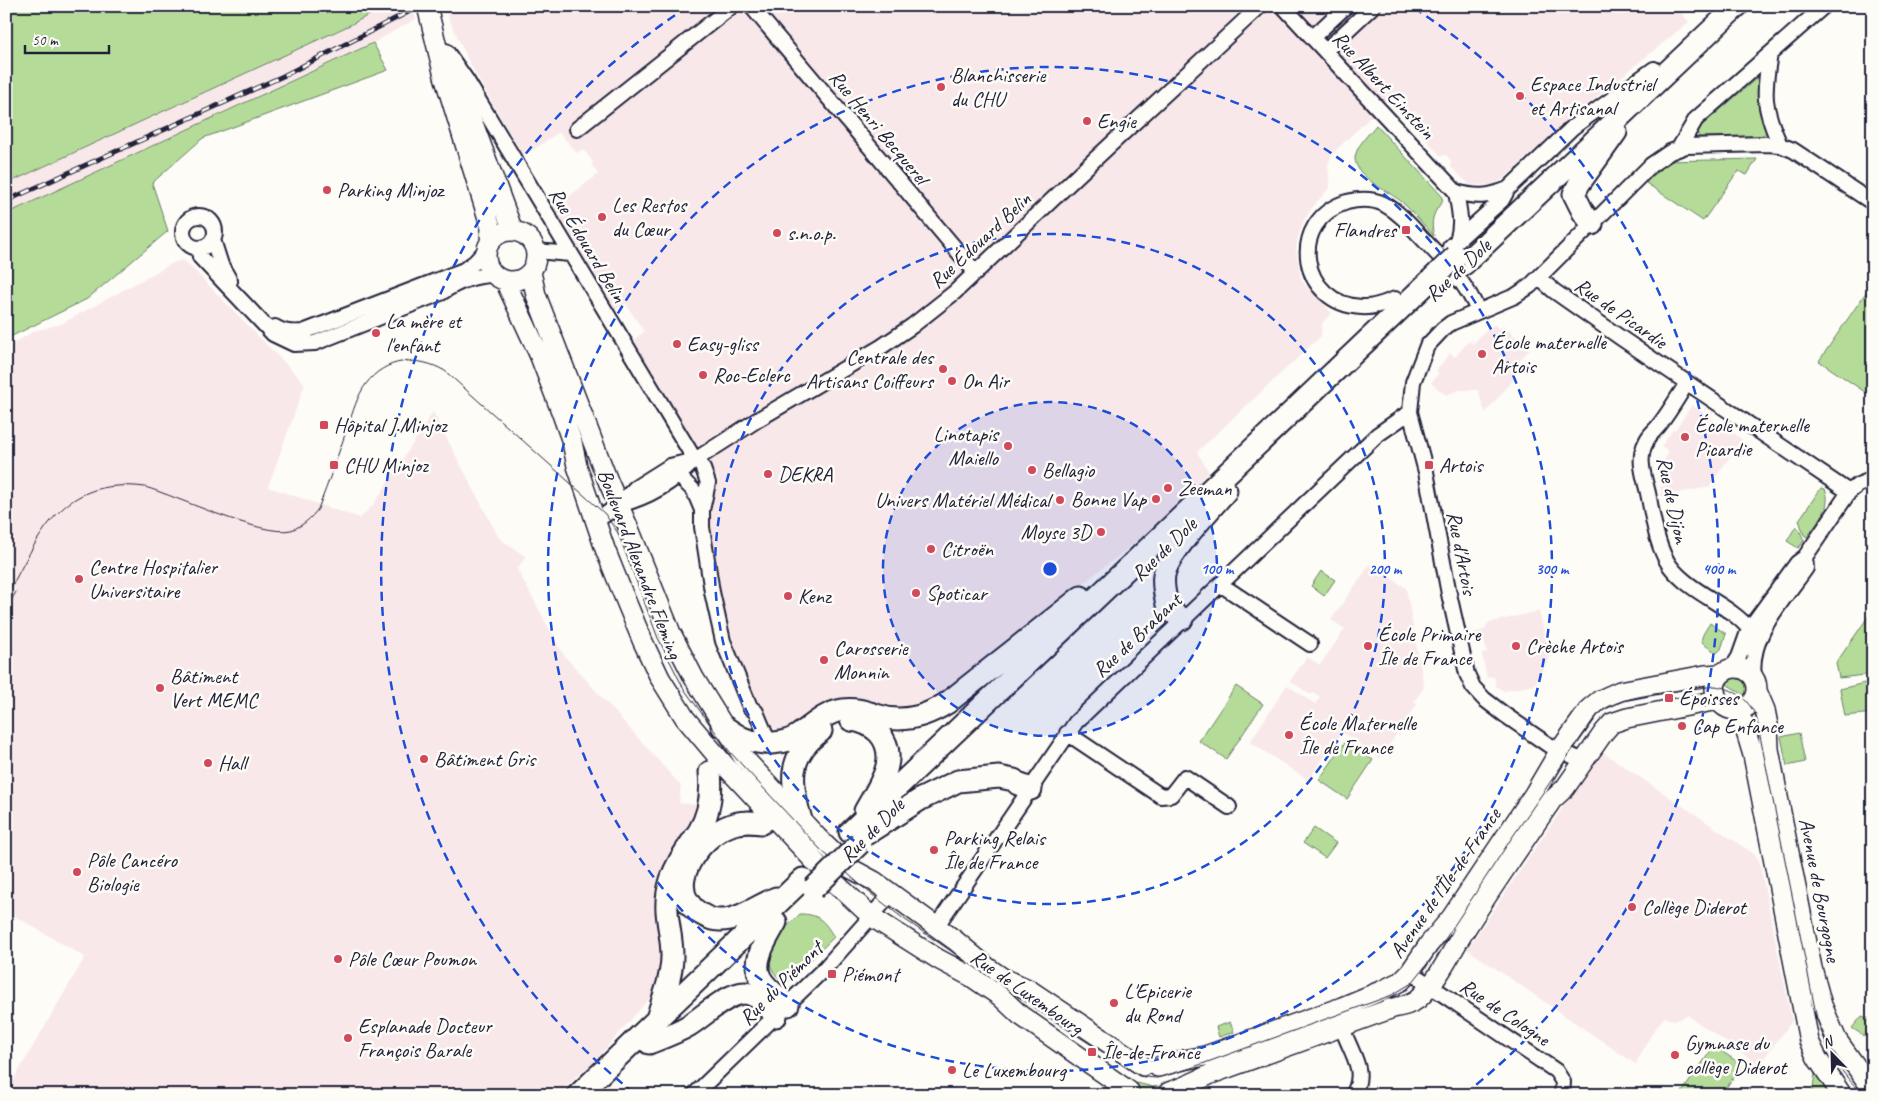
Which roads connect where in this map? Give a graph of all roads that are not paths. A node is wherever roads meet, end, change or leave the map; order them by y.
1 (732, 6) edge
2 (751, 6) edge
3 (1260, 6) edge
4 (1283, 6) edge
5 (1346, 6) edge
6 (1373, 6) edge
7 (1721, 6) edge
8 (1737, 6) edge
9 (1824, 6) edge
10 (428, 10) edge
11 (1312, 38) junction
12 (446, 51) junction
13 (1325, 51) junction
14 (1770, 54) junction
15 (1654, 69) junction
16 (1637, 100) junction
17 (577, 129) dead end
18 (1780, 145) junction
19 (1679, 148) junction
20 (1508, 189) junction
21 (1456, 192) junction
22 (1873, 203) edge
23 (1592, 224) junction
24 (513, 231) junction
25 (213, 240) junction
26 (488, 245) junction
27 (199, 249) junction
28 (536, 251) junction
29 (1457, 252) junction
30 (570, 254) junction
31 (1438, 267) junction
32 (531, 272) junction
33 (976, 273) junction
34 (499, 278) junction
35 (1539, 278) junction
36 (238, 294) junction
37 (1395, 299) junction
38 (1478, 311) junction
39 (357, 312) junction
40 (259, 318) junction
41 (350, 329) junction
42 (1348, 359) junction
43 (1687, 383) junction
44 (1410, 412) junction
45 (694, 460) junction
46 (679, 476) junction
47 (1873, 480) edge
48 (1228, 488) junction
49 (1848, 492) junction
50 (619, 505) junction
51 (702, 510) junction
52 (596, 521) junction
53 (1168, 530) junction
54 (1805, 557) junction
55 (1220, 584) junction
56 (1182, 619) junction
57 (1749, 629) junction
58 (1310, 644) dead end
59 (1754, 652) junction
60 (1727, 671) junction
61 (1755, 684) junction
62 (1719, 702) junction
63 (1736, 710) junction
64 (685, 718) junction
65 (722, 726) junction
66 (1067, 733) junction
67 (769, 743) junction
68 (1560, 750) junction
69 (1583, 761) junction
70 (710, 772) joint
71 (1031, 789) junction
72 (1229, 807) dead end
73 (792, 823) junction
74 (762, 824) joint
75 (858, 835) junction
76 (802, 887) junction
77 (890, 894) junction
78 (872, 917) junction
79 (776, 922) junction
80 (936, 927) junction
81 (1410, 972) junction
82 (1430, 986) junction
83 (782, 1010) junction
84 (656, 1020) junction
85 (1345, 1035) dead end
86 (649, 1043) junction
87 (1150, 1067) junction
88 (1871, 1086) edge
89 (1130, 1093) edge
90 (1168, 1093) edge
91 (578, 1095) edge
92 (594, 1095) edge
93 (694, 1095) edge
94 (1354, 1095) edge
95 (1562, 1095) edge
96 (1842, 1095) edge
97 (1853, 1095) edge

1 - 17 street
2 - 33 street, Rue Henri Becquerel
3 - 33 street, Rue Édouard Belin
4 - 11 street, Rue Albert Einstein
5 - 11 street
6 - 13 street
7 - 15 main road, Rue de Dole
8 - 16 main road, Rue de Dole
9 - 14 street
10 - 12 street
10 - 26 street
11 - 13 street, Rue Albert Einstein
12 - 24 street
12 - 30 street, Rue Édouard Belin
13 - 21 street, Rue Albert Einstein
14 - 18 street
14 - 19 street
15 - 20 street, Rue de Dole
15 - 29 main road, Rue de Dole
16 - 23 main road
16 - 29 main road, Rue de Dole
18 - 19 street
18 - 22 street
19 - 23 street
20 - 21 street
20 - 29 street, Rue de Dole
21 - 29 street
23 - 35 street
24 - 26 street
24 - 28 street
25 - 27 street
25 - 27 street
25 - 36 street
26 - 34 street
26 - 39 street
27 - 36 street
28 - 30 street
28 - 32 street
29 - 31 main road, Rue de Dole
30 - 45 street, Rue Édouard Belin
31 - 37 street, Rue de Dole
31 - 37 street, Rue de Dole
31 - 38 street
31 - 42 main road, Rue de Dole
31 - 48 main road, Rue de Dole
32 - 34 street
32 - 50 street, Boulevard Alexandre Fleming
33 - 45 street, Rue Édouard Belin
34 - 41 street
34 - 52 street, Boulevard Alexandre Fleming
35 - 38 street
35 - 43 street, Rue de Picardie
36 - 40 street
37 - 42 street, Rue de Dole
38 - 44 street
39 - 40 street
39 - 41 street
40 - 41 street
42 - 53 main road, Rue de Dole
43 - 49 street, Rue de Picardie
43 - 57 street, Rue de Dijon
44 - 55 street, Rue de Brabant
44 - 68 street, Rue d'Artois
45 - 46 street
45 - 50 street, Rue Édouard Belin
45 - 51 street, Rue Édouard Belin
46 - 50 street
46 - 51 street, Rue Édouard Belin
47 - 49 street
48 - 56 main road
48 - 75 main road, Rue de Dole
49 - 54 street, Avenue de Bourgogne
50 - 52 street, Rue Édouard Belin
50 - 65 street, Boulevard Alexandre Fleming
51 - 67 street, Rue Édouard Belin
52 - 64 street, Boulevard Alexandre Fleming
53 - 67 main road
53 - 75 main road, Rue de Dole
54 - 57 street, Avenue de Bourgogne
54 - 59 street, Avenue de Bourgogne
55 - 56 street, Rue de Brabant
55 - 58 street
56 - 66 street, Rue de Brabant
57 - 59 street
57 - 60 street, Avenue de Bourgogne
59 - 61 street, Avenue de Bourgogne
60 - 61 street
60 - 62 street
60 - 68 street, Avenue de l’Île-de-France
61 - 63 street
61 - 88 street, Avenue de Bourgogne
62 - 63 street
62 - 69 street, Avenue de l’Île-de-France
63 - 96 street, Avenue de Bourgogne
64 - 70 street
64 - 73 street, Boulevard Alexandre Fleming
65 - 67 main road
65 - 73 street, Boulevard Alexandre Fleming
66 - 71 street, Rue de Brabant
66 - 72 street
68 - 69 street, Rue d'Artois
68 - 81 street, Avenue de l’Île-de-France
69 - 82 street, Avenue de l’Île-de-France
70 - 84 main road
71 - 75 main road
71 - 80 street, Rue de Brabant
73 - 74 street
73 - 75 main road
73 - 77 street, Boulevard Alexandre Fleming
73 - 78 street, Boulevard Alexandre Fleming
74 - 76 main road
75 - 76 main road, Rue de Dole, bridge
76 - 79 main road, Rue de Dole
76 - 84 main road, Rue de Dole
77 - 78 street, Rue du Piémont
77 - 80 street, Rue de Luxembourg
78 - 83 street, Rue du Piémont
78 - 89 street, Rue de Luxembourg
79 - 83 main road
79 - 86 main road, Rue de Dole
80 - 87 street, Rue de Luxembourg
81 - 82 street, Rue de Cologne
81 - 87 street, Avenue de l’Île-de-France
82 - 90 street, Avenue de l’Île-de-France
82 - 95 street, Rue de Cologne
83 - 86 main road
83 - 93 street, Rue du Piémont
84 - 91 main road, Rue de Dole
85 - 94 street
86 - 92 main road, Rue de Dole
87 - 89 street
87 - 90 street
88 - 97 street

